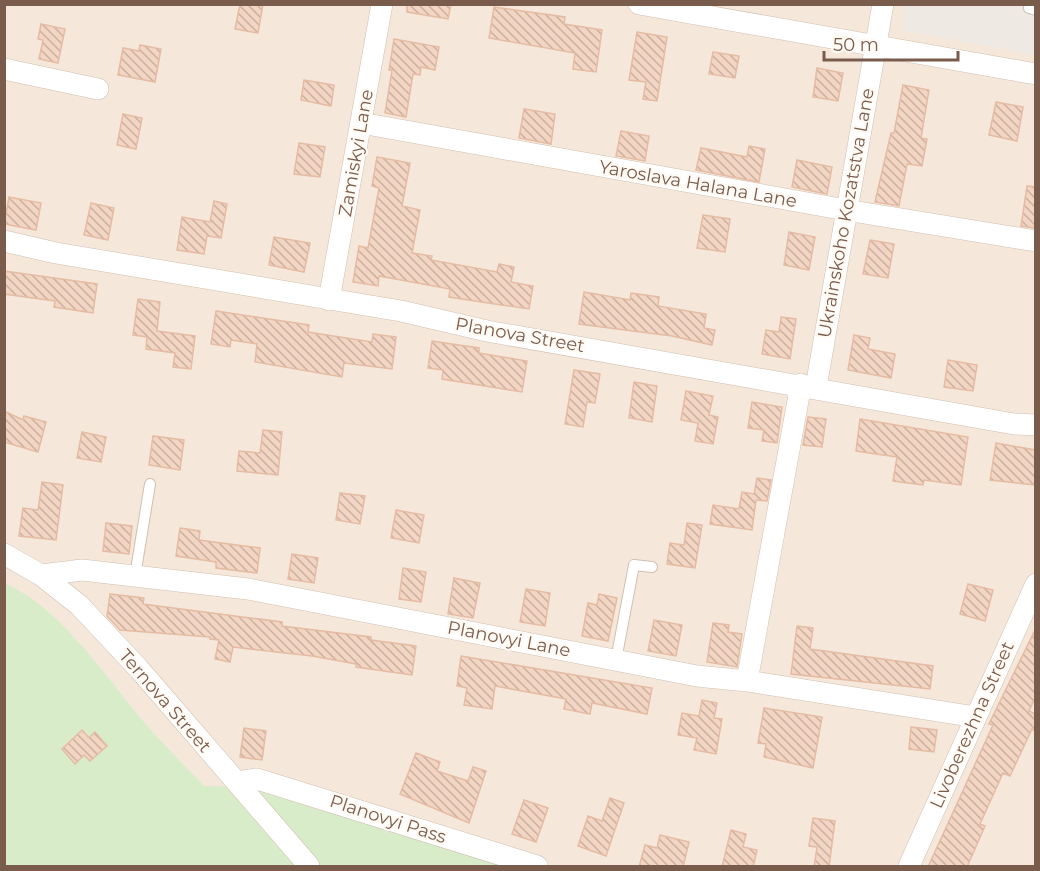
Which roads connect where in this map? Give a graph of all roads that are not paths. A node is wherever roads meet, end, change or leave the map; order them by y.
1 (382, 4) edge
2 (639, 4) edge
3 (883, 4) edge
4 (1030, 4) edge
5 (1035, 10) edge
6 (876, 45) junction
7 (4, 69) edge
8 (1035, 74) edge
9 (98, 89) dead end
10 (361, 123) junction
11 (846, 210) junction
12 (4, 241) edge
13 (1035, 241) edge
14 (329, 300) junction
15 (808, 386) junction
16 (1035, 425) edge
17 (150, 484) dead end
18 (4, 554) edge
19 (652, 567) dead end
20 (41, 575) junction
21 (135, 576) junction
22 (1035, 584) edge
23 (616, 660) junction
24 (747, 681) junction
25 (976, 717) junction
26 (237, 782) junction
27 (309, 867) edge
28 (537, 867) edge
29 (909, 867) edge

1 - 10 street, Zamiskyi Lane
2 - 6 street
3 - 6 street, Ukrainskoho Kozatstva Lane
4 - 5 lane
6 - 8 street
6 - 11 street, Ukrainskoho Kozatstva Lane
7 - 9 street
10 - 11 street, Yaroslava Halana Lane
10 - 14 street, Zamiskyi Lane
11 - 13 street, Yaroslava Halana Lane
11 - 15 street, Ukrainskoho Kozatstva Lane
12 - 14 street, Planova Street
14 - 15 street, Planova Street
15 - 16 street, Planova Street
15 - 24 street, Ukrainskoho Kozatstva Lane
17 - 21 lane
18 - 20 street, Ternova Street
19 - 23 lane
20 - 21 street, Planovyi Lane
20 - 26 street, Ternova Street
21 - 23 street, Planovyi Lane
22 - 25 street, Livoberezhna Street
23 - 24 street, Planovyi Lane
24 - 25 street, Planovyi Lane
25 - 29 street, Livoberezhna Street
26 - 27 street, Ternova Street
26 - 28 street, Planovyi Pass

